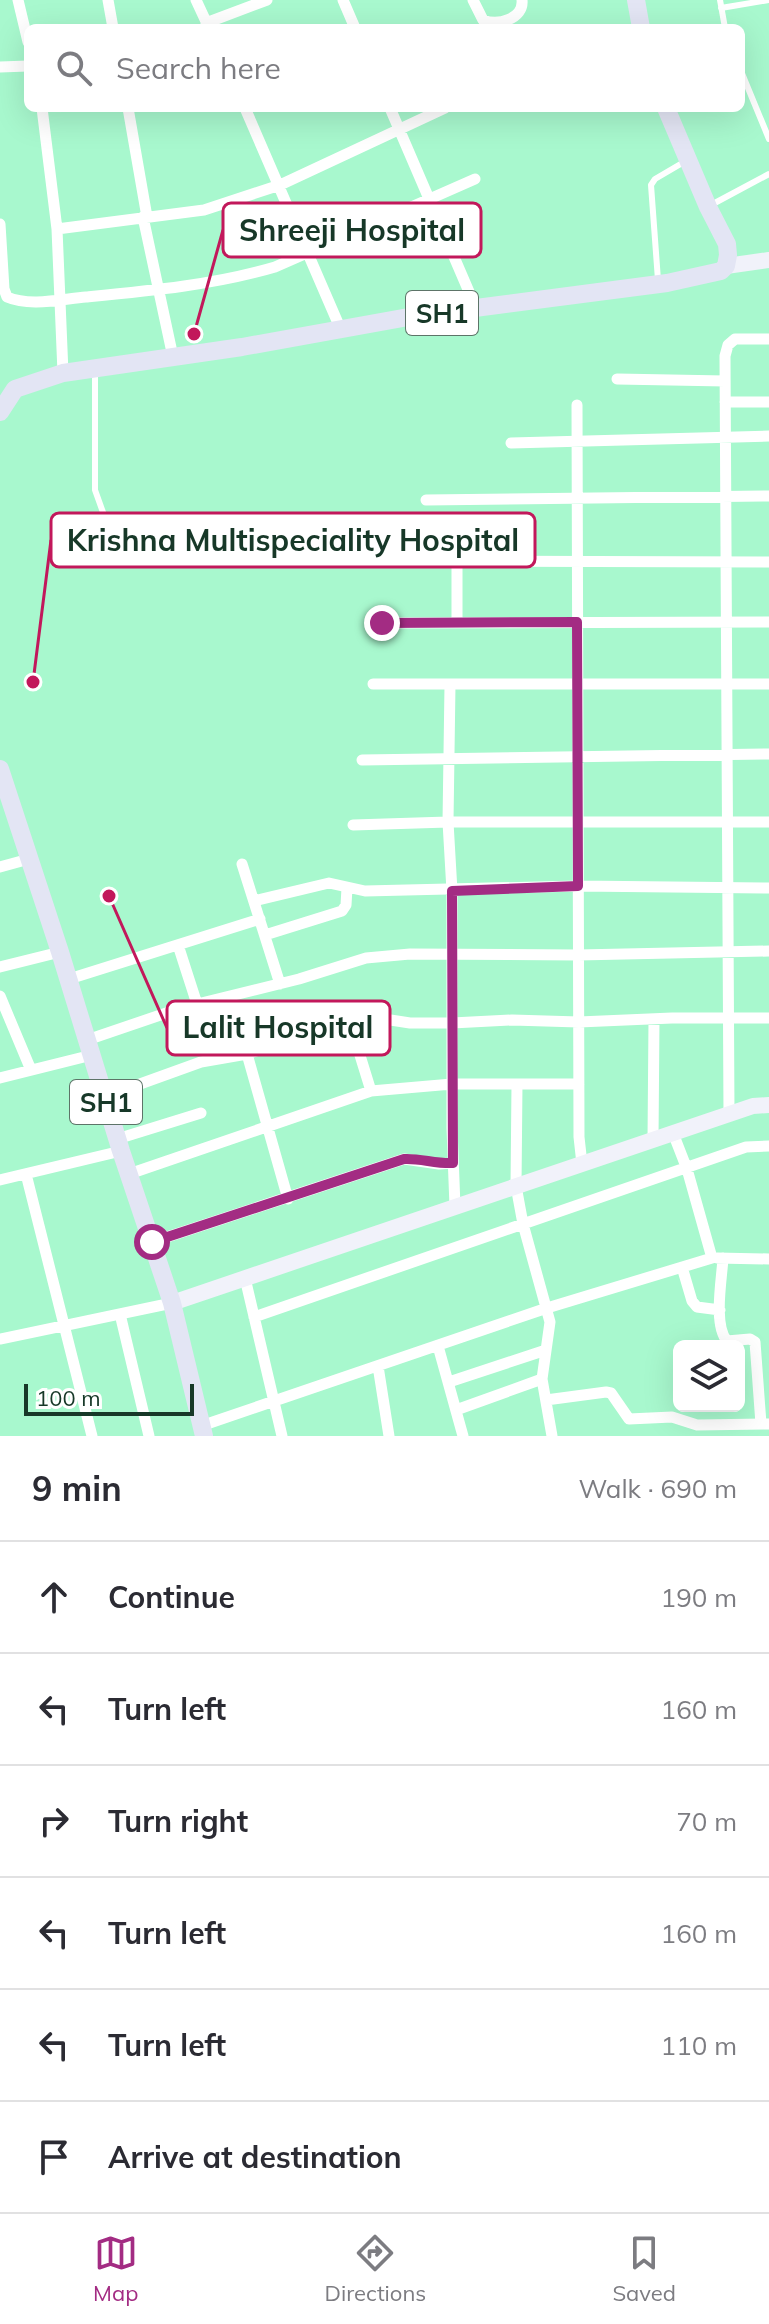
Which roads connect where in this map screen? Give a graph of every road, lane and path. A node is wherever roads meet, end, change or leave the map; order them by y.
1 (18, 0) edge
2 (108, 0) edge
3 (196, 0) edge
4 (267, 0) edge
5 (343, 0) edge
6 (473, 0) edge
7 (522, 0) edge
8 (636, 0) edge
9 (769, 0) edge
10 (721, 4) edge
11 (112, 24) edge
12 (208, 24) edge
13 (210, 24) edge
14 (353, 24) edge
15 (640, 24) edge
16 (724, 24) edge
17 (24, 25) edge
18 (24, 66) edge
19 (0, 67) edge
20 (745, 81) edge
21 (42, 112) edge
22 (129, 112) edge
23 (247, 112) edge
24 (392, 112) edge
25 (436, 112) edge
26 (668, 112) edge
27 (399, 129) junction
28 (769, 139) edge
29 (687, 160) junction
30 (769, 174) edge
31 (475, 179) dead end
32 (280, 185) junction
33 (431, 201) junction
34 (708, 207) junction
35 (145, 217) junction
36 (0, 224) edge
37 (57, 229) junction
38 (310, 254) junction
39 (769, 260) edge
40 (726, 266) junction
41 (659, 284) junction
42 (159, 290) junction
43 (60, 299) junction
44 (476, 308) junction
45 (341, 330) junction
46 (769, 339) edge
47 (173, 357) junction
48 (95, 369) junction
49 (63, 373) junction
50 (617, 379) dead end
51 (725, 381) junction
52 (8, 387) edge
53 (725, 402) junction
54 (769, 402) edge
55 (577, 405) dead end
56 (0, 412) edge
57 (769, 436) edge
58 (726, 437) junction
59 (577, 442) junction
60 (511, 443) dead end
61 (769, 496) edge
62 (577, 498) junction
63 (726, 498) junction
64 (426, 500) dead end
65 (109, 529) dead end
66 (398, 561) dead end
67 (457, 561) junction
68 (576, 561) junction
69 (727, 562) junction
70 (769, 562) edge
71 (577, 622) junction
72 (769, 622) edge
73 (382, 623) dead end
74 (457, 623) junction
75 (727, 623) junction
76 (373, 684) dead end
77 (769, 684) edge
78 (450, 685) junction
79 (576, 685) junction
80 (726, 685) junction
81 (727, 754) junction
82 (769, 754) edge
83 (577, 756) junction
84 (450, 759) junction
85 (362, 760) dead end
86 (0, 769) edge
87 (577, 821) junction
88 (448, 822) junction
89 (727, 822) junction
90 (769, 822) edge
91 (353, 825) dead end
92 (29, 859) junction
93 (242, 864) dead end
94 (0, 867) edge
95 (578, 886) junction
96 (347, 888) junction
97 (769, 888) edge
98 (727, 889) junction
99 (452, 891) junction
100 (254, 901) junction
101 (260, 919) junction
102 (265, 935) junction
103 (178, 945) junction
104 (728, 951) junction
105 (769, 951) edge
106 (60, 952) junction
107 (452, 955) junction
108 (578, 955) junction
109 (0, 967) edge
110 (69, 979) junction
111 (280, 984) junction
112 (0, 996) edge
113 (197, 1004) junction
114 (728, 1018) junction
115 (769, 1018) edge
116 (654, 1019) junction
117 (579, 1022) junction
118 (350, 1023) junction
119 (452, 1023) junction
120 (89, 1048) junction
121 (247, 1054) junction
122 (31, 1070) junction
123 (0, 1078) edge
124 (452, 1084) junction
125 (517, 1084) junction
126 (579, 1084) junction
127 (371, 1091) junction
128 (104, 1097) junction
129 (769, 1105) edge
130 (201, 1113) dead end
131 (729, 1114) junction
132 (268, 1127) junction
133 (673, 1133) junction
134 (653, 1140) junction
135 (119, 1145) junction
136 (769, 1146) edge
137 (453, 1163) junction
138 (582, 1164) junction
139 (687, 1169) junction
140 (26, 1174) junction
141 (129, 1174) junction
142 (0, 1180) edge
143 (516, 1186) junction
144 (288, 1199) junction
145 (455, 1207) junction
146 (523, 1224) junction
147 (152, 1242) junction
148 (717, 1258) junction
149 (769, 1259) edge
150 (682, 1267) junction
151 (245, 1278) junction
152 (172, 1303) junction
153 (547, 1308) junction
154 (720, 1310) junction
155 (120, 1314) junction
156 (254, 1317) junction
157 (64, 1325) junction
158 (0, 1339) edge
159 (438, 1346) junction
160 (546, 1350) junction
161 (378, 1366) junction
162 (542, 1379) junction
163 (449, 1382) junction
164 (546, 1400) junction
165 (274, 1402) junction
166 (456, 1410) junction
167 (765, 1424) edge
168 (203, 1431) edge
169 (92, 1436) edge
170 (149, 1436) edge
171 (282, 1436) edge
172 (389, 1436) edge
173 (463, 1436) edge
174 (552, 1436) edge

1 - 17 street
2 - 11 street
3 - 12 street
4 - 13 street
5 - 14 street
6 - 7 street
8 - 15 main road
9 - 10 lane
10 - 16 lane
18 - 19 street
20 - 28 lane
21 - 37 street
22 - 35 street
23 - 32 street
24 - 27 street
25 - 27 street
26 - 29 main road
27 - 32 street
27 - 33 street
29 - 34 main road
29 - 41 lane
30 - 34 lane
31 - 33 street
32 - 35 street
32 - 38 street
33 - 38 street
33 - 44 street
34 - 40 main road
35 - 37 street
35 - 42 street
36 - 43 street
37 - 43 street
38 - 42 street
38 - 45 street
39 - 40 street
40 - 41 main road, SH1
41 - 44 main road, SH1
42 - 43 street
42 - 47 street
43 - 49 street
44 - 45 main road, SH1
45 - 47 main road, SH1
46 - 51 street
47 - 48 main road, SH1
48 - 49 main road, SH1
48 - 65 lane
49 - 52 main road, SH1
50 - 51 street
51 - 53 street
52 - 56 main road, SH1
53 - 54 street
53 - 58 street
55 - 59 street
57 - 58 street
58 - 59 street
58 - 63 street
59 - 60 street
59 - 62 street
61 - 63 street
62 - 63 street
62 - 64 street
62 - 68 street
63 - 69 street
66 - 67 street
67 - 68 street
67 - 74 street
68 - 69 street
68 - 71 street
69 - 70 street
69 - 75 street
71 - 74 street
71 - 75 street
71 - 79 street
72 - 75 street
73 - 74 street
75 - 80 street
76 - 78 street
77 - 80 street
78 - 79 street
78 - 84 street
79 - 80 street
79 - 83 street
80 - 81 street
81 - 82 street
81 - 83 street
81 - 89 street
83 - 84 street
83 - 87 street
84 - 85 street
84 - 88 street
86 - 92 main road, SH1
87 - 88 street
87 - 89 street
87 - 95 street
88 - 91 street
88 - 99 street
89 - 90 street
89 - 98 street
92 - 94 street
92 - 106 main road, SH1
93 - 100 street
95 - 98 street
95 - 99 street
95 - 108 street
96 - 99 street
96 - 100 street
96 - 102 street
97 - 98 street
98 - 104 street
99 - 107 street
100 - 101 street
101 - 102 street
101 - 103 street
102 - 111 street
103 - 110 street
103 - 113 street
104 - 105 street
104 - 108 street
104 - 114 street
106 - 109 street
106 - 110 main road, SH1
107 - 108 street
107 - 111 street
107 - 119 street
108 - 117 street
110 - 120 main road, SH1
111 - 113 street
112 - 122 street
113 - 120 street
114 - 115 street
114 - 116 street
114 - 131 street
116 - 117 street
116 - 134 street
117 - 119 street
117 - 126 street
118 - 119 street
118 - 121 street
118 - 127 street
119 - 124 street
120 - 122 street
120 - 128 main road, SH1
121 - 128 street
121 - 132 street
122 - 123 street
124 - 125 street
124 - 127 street
124 - 137 street
125 - 126 street
125 - 143 street
126 - 138 street
127 - 132 street
128 - 135 main road, SH1
129 - 131 street
130 - 135 street
131 - 133 street
132 - 141 street
132 - 144 street
133 - 134 street
133 - 139 street
134 - 138 street
135 - 140 street
135 - 141 main road, SH1
136 - 139 street
137 - 144 street
137 - 145 street
138 - 143 street
139 - 146 street
139 - 148 street
140 - 142 street
140 - 157 street
141 - 147 main road, SH1
143 - 145 street
143 - 146 street
144 - 147 street
145 - 151 street
146 - 153 street
146 - 156 street
147 - 152 main road, SH1
148 - 149 street
148 - 150 street
148 - 154 street
150 - 153 street
150 - 154 street
151 - 152 street
151 - 156 street
152 - 155 street
152 - 168 main road, SH1
153 - 159 street
153 - 160 street
154 - 167 street
155 - 157 street
155 - 170 street
156 - 165 street
157 - 158 street
157 - 169 street
159 - 161 street
159 - 163 street
160 - 162 street
160 - 163 street
161 - 165 street
161 - 172 street
162 - 164 street
162 - 166 street
163 - 166 street
164 - 167 street
164 - 174 street
165 - 168 street
165 - 171 street
166 - 173 street

